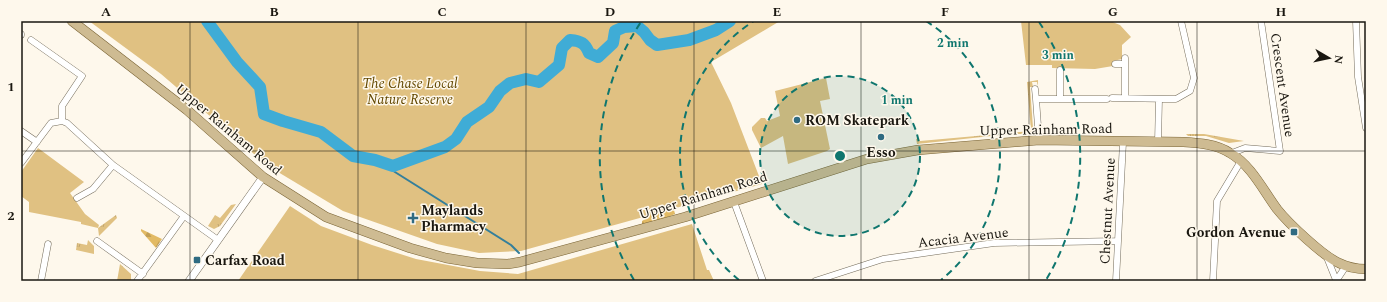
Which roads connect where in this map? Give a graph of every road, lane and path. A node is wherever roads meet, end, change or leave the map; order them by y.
1 (72, 21) edge
2 (1181, 21) edge
3 (1261, 21) edge
4 (1356, 21) edge
5 (31, 40) dead end
6 (1114, 64) dead end
7 (1060, 70) dead end
8 (1035, 89) dead end
9 (1060, 98) junction
10 (1125, 98) junction
11 (1036, 99) junction
12 (1159, 99) junction
13 (62, 121) junction
14 (1366, 128) edge
15 (21, 131) edge
16 (1039, 140) junction
17 (36, 142) junction
18 (1123, 142) junction
19 (1158, 142) junction
20 (1232, 154) junction
21 (1241, 161) junction
22 (21, 163) edge
23 (113, 165) junction
24 (262, 177) junction
25 (77, 198) dead end
26 (734, 202) junction
27 (184, 216) junction
28 (218, 240) junction
29 (96, 241) dead end
30 (1118, 241) junction
31 (48, 244) dead end
32 (1325, 253) junction
33 (1346, 266) junction
34 (1366, 269) edge
35 (142, 274) junction
36 (1336, 280) edge
37 (41, 281) edge
38 (137, 281) edge
39 (189, 281) edge
40 (763, 281) edge
41 (815, 281) edge
42 (1116, 281) edge
43 (1213, 281) edge

1 - 24 main road, Upper Rainham Road
2 - 12 street
3 - 20 street, Crescent Avenue
4 - 14 street
5 - 13 street
6 - 10 street
7 - 9 street
8 - 11 street
9 - 10 street
9 - 11 street
10 - 12 street
11 - 16 street
12 - 19 street
13 - 17 street
13 - 23 street
15 - 17 street
16 - 18 main road, Upper Rainham Road
16 - 26 main road, Upper Rainham Road
17 - 22 street
18 - 19 main road, Upper Rainham Road
18 - 30 street, Chestnut Avenue
19 - 20 main road, Upper Rainham Road
20 - 21 main road, Upper Rainham Road
21 - 32 main road, Upper Rainham Road
21 - 43 street
23 - 25 street
23 - 27 street
24 - 26 main road, Upper Rainham Road
24 - 28 street
26 - 40 street
27 - 28 street
27 - 35 street
28 - 39 street
29 - 35 street
30 - 41 street, Acacia Avenue
30 - 42 street, Chestnut Avenue
31 - 37 street
32 - 33 main road, Upper Rainham Road
32 - 36 street
33 - 34 main road, Upper Rainham Road
33 - 36 street
35 - 38 street

